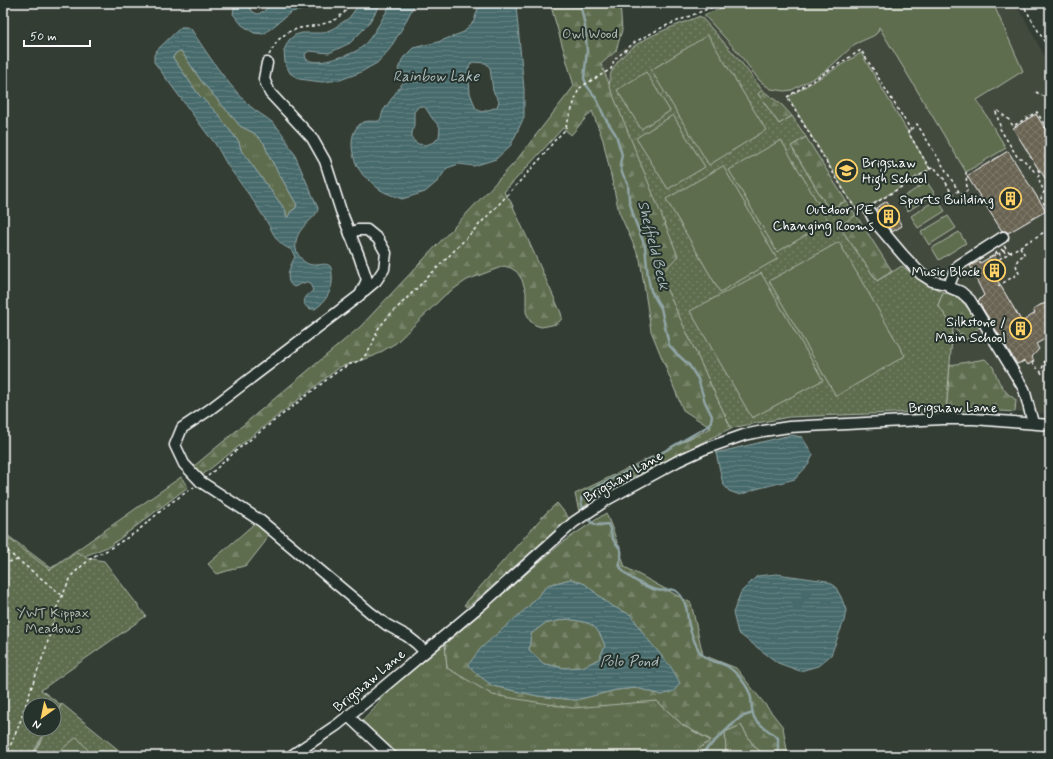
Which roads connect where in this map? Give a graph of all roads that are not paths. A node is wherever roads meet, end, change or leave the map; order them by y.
1 (267, 63) road end
2 (869, 209) road end
3 (350, 234) junction
4 (1003, 237) dead end
5 (949, 285) junction
6 (360, 295) junction
7 (1033, 423) junction
8 (1050, 424) edge
9 (425, 652) junction
10 (348, 716) junction
11 (291, 756) edge
12 (391, 756) edge

1 - 3 street
2 - 5 street
3 - 6 street
3 - 6 street
4 - 5 street
5 - 7 street
6 - 9 street
7 - 8 street, Brigshaw Lane
7 - 9 street, Brigshaw Lane
9 - 10 street, Brigshaw Lane
10 - 11 street, Brigshaw Lane
10 - 12 street

